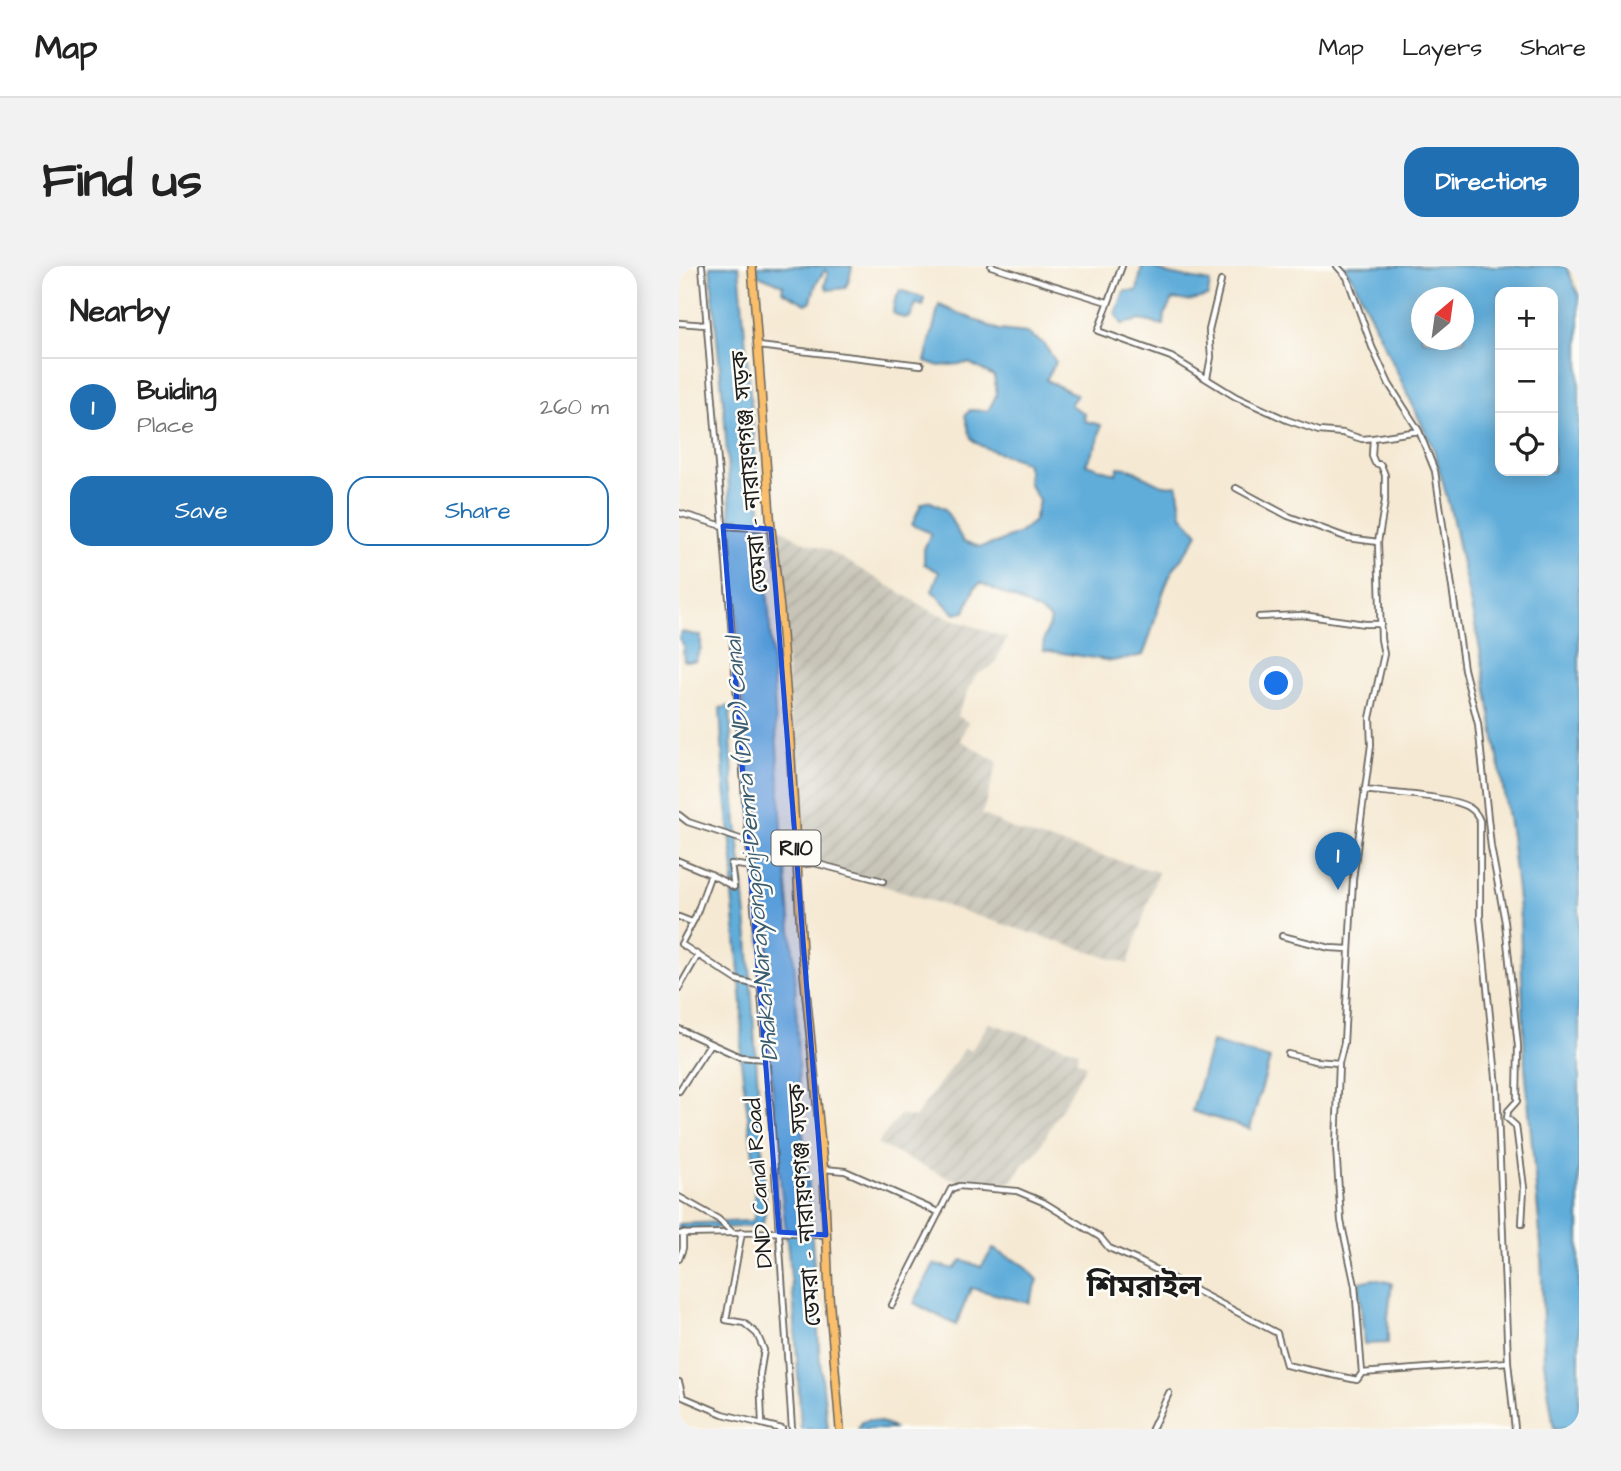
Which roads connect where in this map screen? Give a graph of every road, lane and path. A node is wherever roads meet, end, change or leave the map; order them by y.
1 (702, 266) edge
2 (752, 266) edge
3 (991, 266) edge
4 (1122, 266) edge
5 (1337, 266) edge
6 (1221, 281) dead end
7 (1107, 303) junction
8 (679, 323) edge
9 (706, 325) junction
10 (757, 345) junction
11 (921, 365) dead end
12 (1207, 378) junction
13 (1419, 430) junction
14 (1373, 438) junction
15 (1236, 488) dead end
16 (679, 513) edge
17 (723, 526) junction
18 (771, 529) junction
19 (1378, 542) junction
20 (1259, 617) dead end
21 (1381, 624) junction
22 (1364, 790) junction
23 (679, 815) edge
24 (749, 842) junction
25 (679, 861) edge
26 (797, 865) junction
27 (752, 867) junction
28 (711, 874) junction
29 (883, 881) dead end
30 (679, 918) edge
31 (692, 922) junction
32 (1282, 936) dead end
33 (1349, 949) junction
34 (698, 955) junction
35 (761, 986) junction
36 (679, 988) edge
37 (679, 1029) edge
38 (710, 1044) junction
39 (1287, 1054) dead end
40 (767, 1059) junction
41 (1339, 1062) junction
42 (679, 1091) edge
43 (823, 1168) junction
44 (679, 1197) edge
45 (938, 1212) junction
46 (1522, 1224) dead end
47 (742, 1232) junction
48 (779, 1232) junction
49 (681, 1233) edge
50 (733, 1233) junction
51 (826, 1235) junction
52 (679, 1259) edge
53 (892, 1305) dead end
54 (1508, 1362) junction
55 (1361, 1376) junction
56 (679, 1382) edge
57 (1169, 1393) dead end
58 (762, 1424) junction
59 (782, 1429) edge
60 (792, 1429) edge
61 (840, 1429) edge
62 (1152, 1429) edge
63 (1515, 1429) edge

1 - 9 street, DND Canal Road
2 - 10 main road, ডেমরা - নারায়ণগঞ্জ সড়ক / R110
3 - 7 street
4 - 7 street
5 - 13 street
6 - 12 street
7 - 12 street
8 - 9 street
9 - 17 street, DND Canal Road
10 - 11 street
10 - 18 main road, ডেমরা - নারায়ণগঞ্জ সড়ক / R110
12 - 14 street
13 - 14 street
13 - 46 street
14 - 19 street
15 - 19 street
16 - 17 street
17 - 18 street
17 - 24 street, DND Canal Road
18 - 26 main road, ডেমরা - নারায়ণগঞ্জ সড়ক / R110
19 - 21 street
20 - 21 street
21 - 22 street
22 - 33 street
22 - 54 street
23 - 24 street
24 - 27 street, DND Canal Road
25 - 28 street
26 - 29 street
26 - 43 main road, ডেমরা - নারায়ণগঞ্জ সড়ক / R110
27 - 28 street
27 - 35 street, DND Canal Road
28 - 31 street
30 - 31 street
31 - 34 street
32 - 33 street
33 - 41 street
34 - 35 street
34 - 36 street
35 - 40 street, DND Canal Road
37 - 38 street
38 - 40 street
38 - 42 street
39 - 41 street
40 - 48 street, DND Canal Road
41 - 55 street
43 - 45 street
43 - 51 main road, ডেমরা - নারায়ণগঞ্জ সড়ক / R110
44 - 50 street
45 - 53 street
45 - 55 street
47 - 48 street
47 - 50 street
47 - 58 street
48 - 51 street
48 - 60 street, DND Canal Road
49 - 50 street
49 - 52 street
51 - 61 main road, ডেমরা - নারায়ণগঞ্জ সড়ক / R110
54 - 55 street
54 - 63 street
56 - 58 street
57 - 62 street
58 - 59 street

